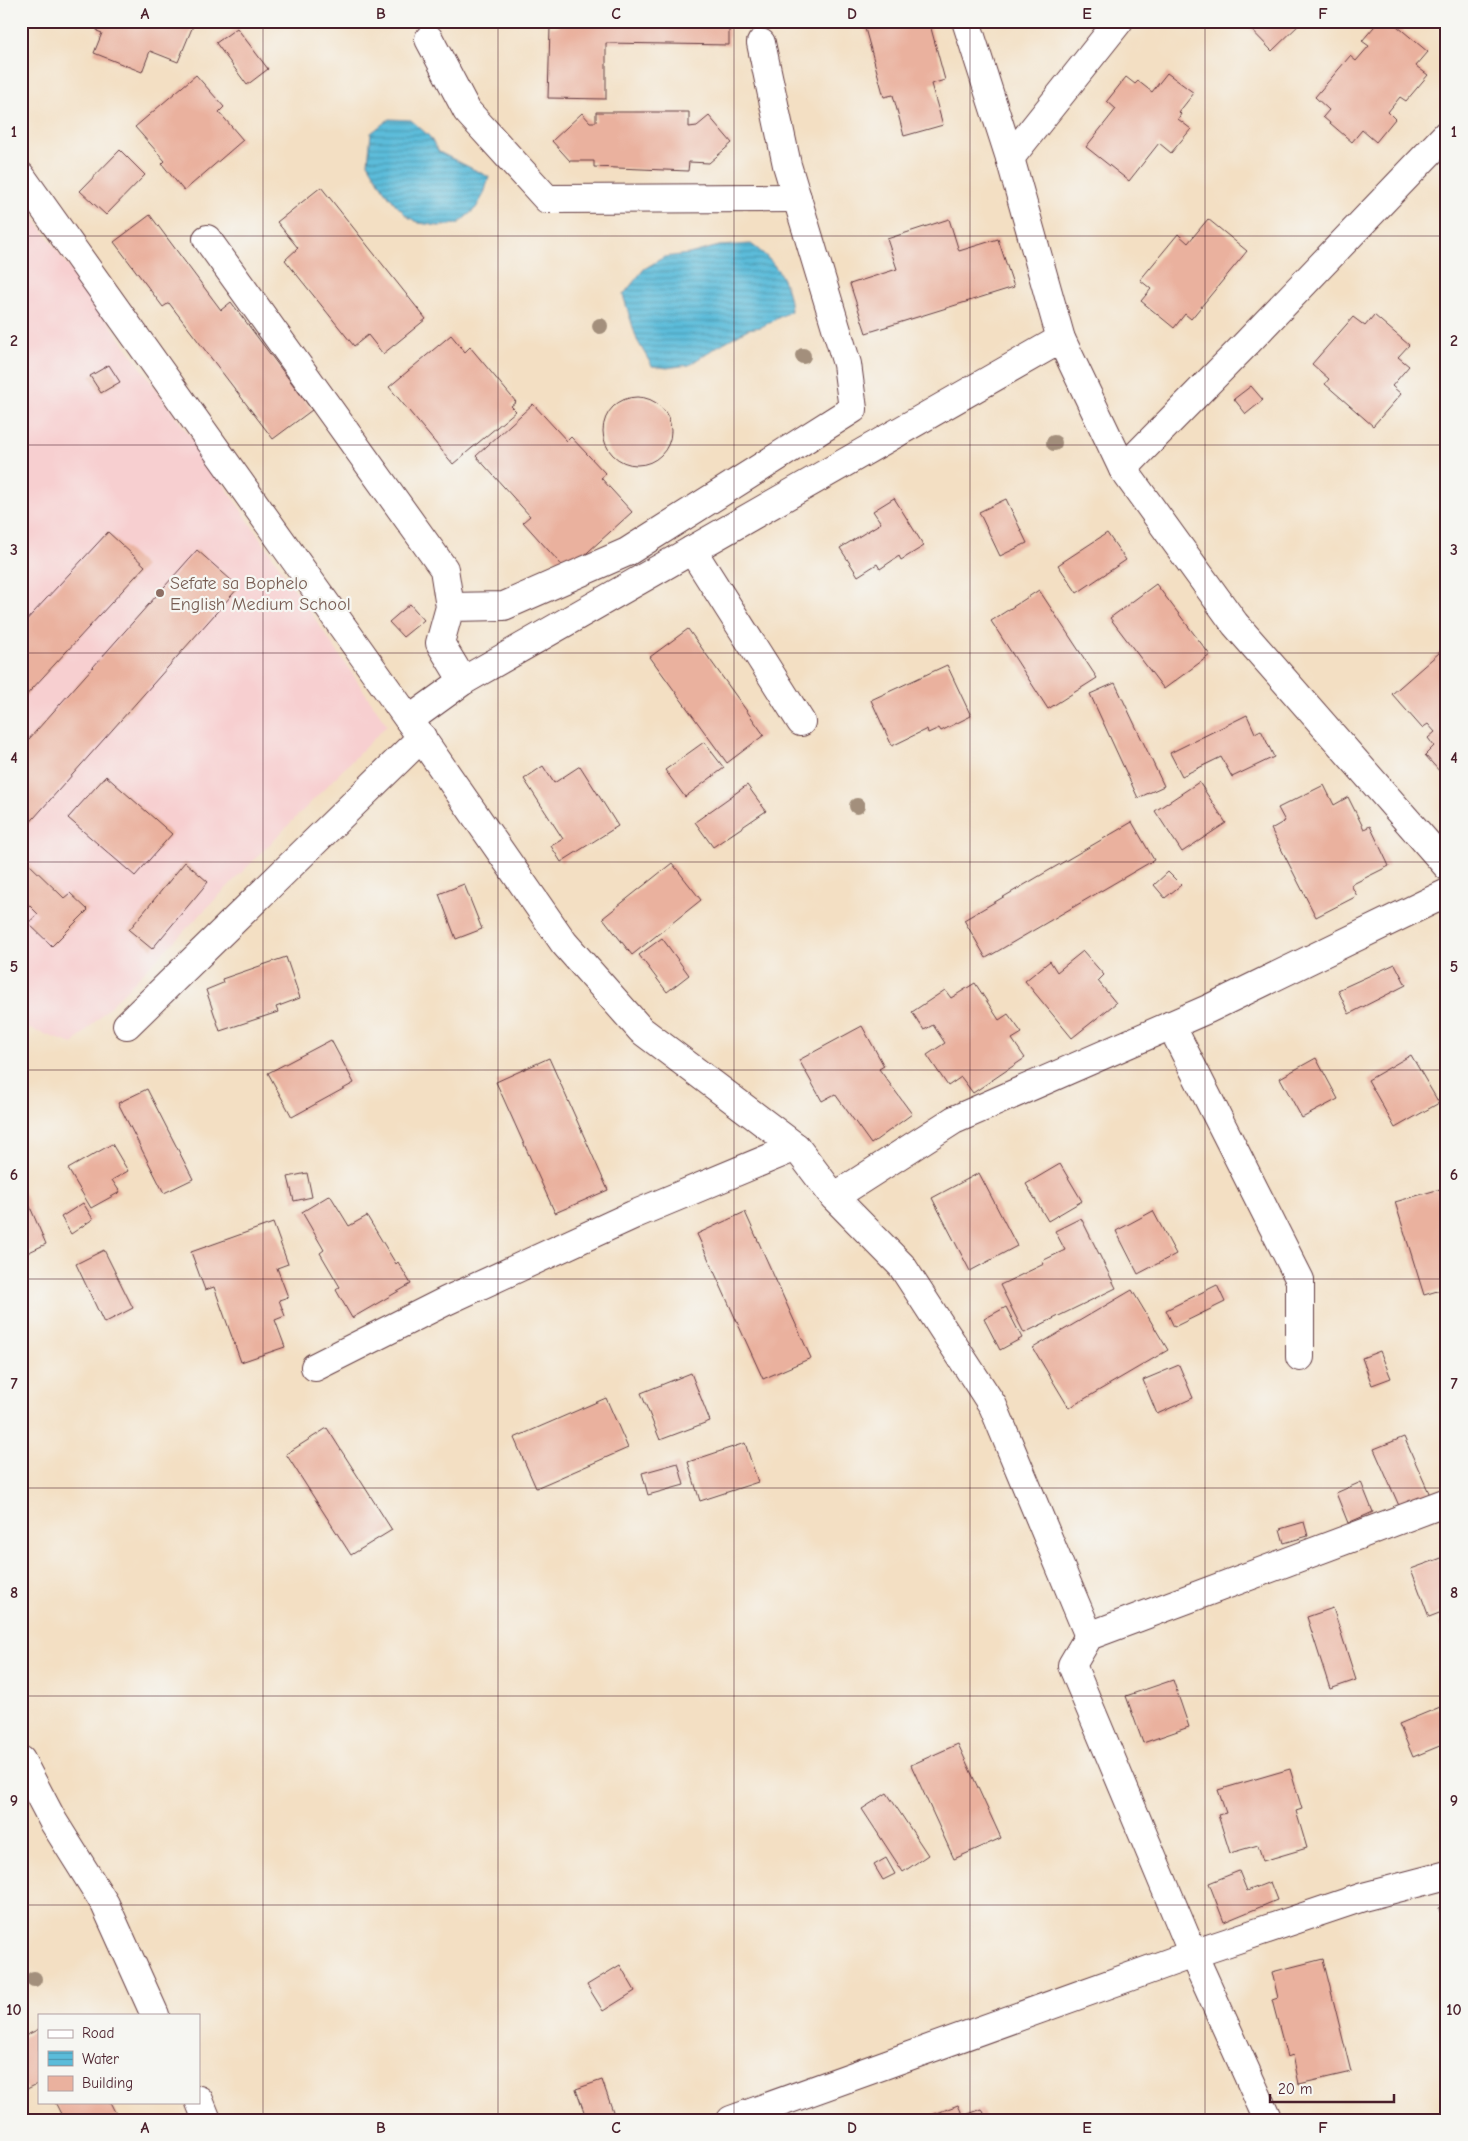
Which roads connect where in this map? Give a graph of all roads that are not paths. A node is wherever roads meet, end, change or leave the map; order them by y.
1 (966, 21) edge
2 (1119, 21) edge
3 (429, 39) dead end
4 (761, 42) dead end
5 (1447, 134) edge
6 (1010, 158) junction
7 (21, 176) edge
8 (797, 198) junction
9 (207, 239) dead end
10 (1061, 339) junction
11 (1123, 469) junction
12 (692, 550) junction
13 (450, 606) junction
14 (463, 680) junction
15 (801, 722) dead end
16 (415, 728) junction
17 (1447, 866) edge
18 (1447, 893) edge
19 (127, 1025) dead end
20 (1171, 1025) junction
21 (796, 1147) junction
22 (834, 1196) junction
23 (1300, 1357) dead end
24 (315, 1367) dead end
25 (1447, 1502) edge
26 (1089, 1636) junction
27 (21, 1760) edge
28 (1447, 1875) edge
29 (1192, 1954) junction
30 (156, 2014) edge
31 (200, 2102) edge
32 (208, 2120) edge
33 (731, 2120) edge
34 (1268, 2120) edge

1 - 6 street
2 - 6 street
3 - 8 street
4 - 8 street
5 - 11 street
6 - 10 street
7 - 16 street
8 - 13 street
9 - 13 street
10 - 11 street
10 - 12 street
11 - 17 street
12 - 14 street
12 - 15 street
13 - 14 street
14 - 16 street
16 - 19 street
16 - 21 street
18 - 20 street
20 - 22 street
20 - 23 street
21 - 22 street
21 - 24 street
22 - 26 street
25 - 26 street
26 - 29 street
27 - 30 street
28 - 29 street
29 - 33 street
29 - 34 street
31 - 32 street

